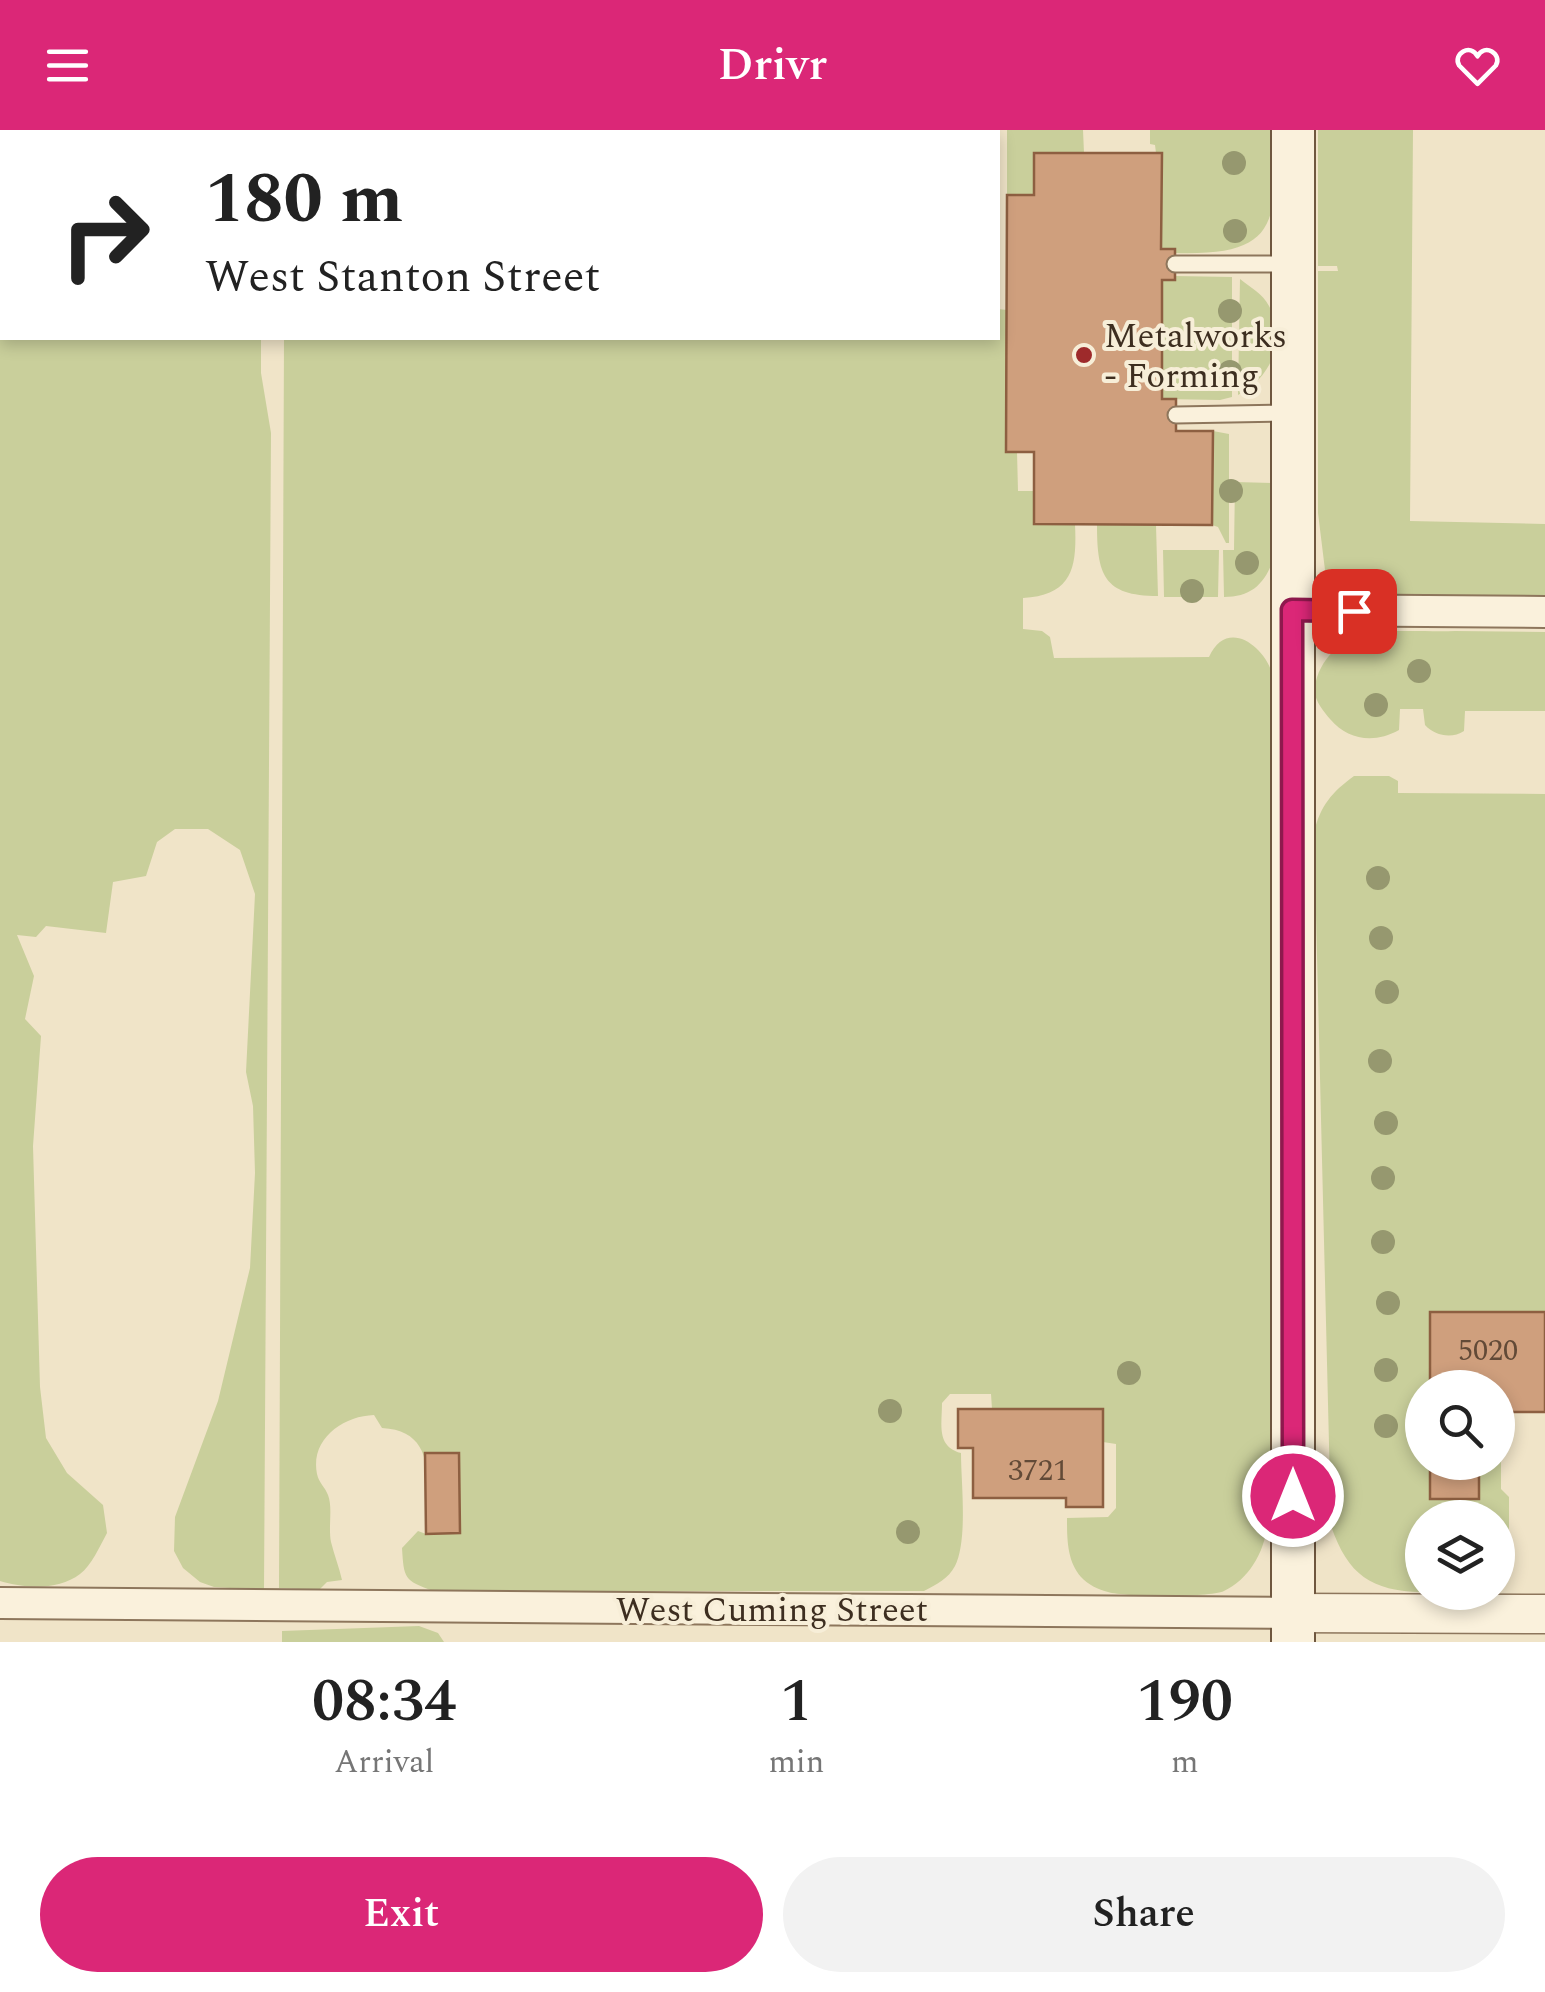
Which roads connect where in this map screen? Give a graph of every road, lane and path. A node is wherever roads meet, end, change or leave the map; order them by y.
1 (1293, 130) edge
2 (1175, 264) dead end
3 (1293, 264) junction
4 (1292, 413) junction
5 (1176, 415) dead end
6 (1292, 610) junction
7 (1545, 612) edge
8 (0, 1603) edge
9 (1545, 1614) edge
10 (1293, 1627) edge

1 - 3 main road
2 - 3 lane
3 - 4 main road
4 - 5 lane
4 - 6 main road
6 - 7 street
6 - 10 main road
8 - 10 street, West Cuming Street
9 - 10 street, West Cuming Street

